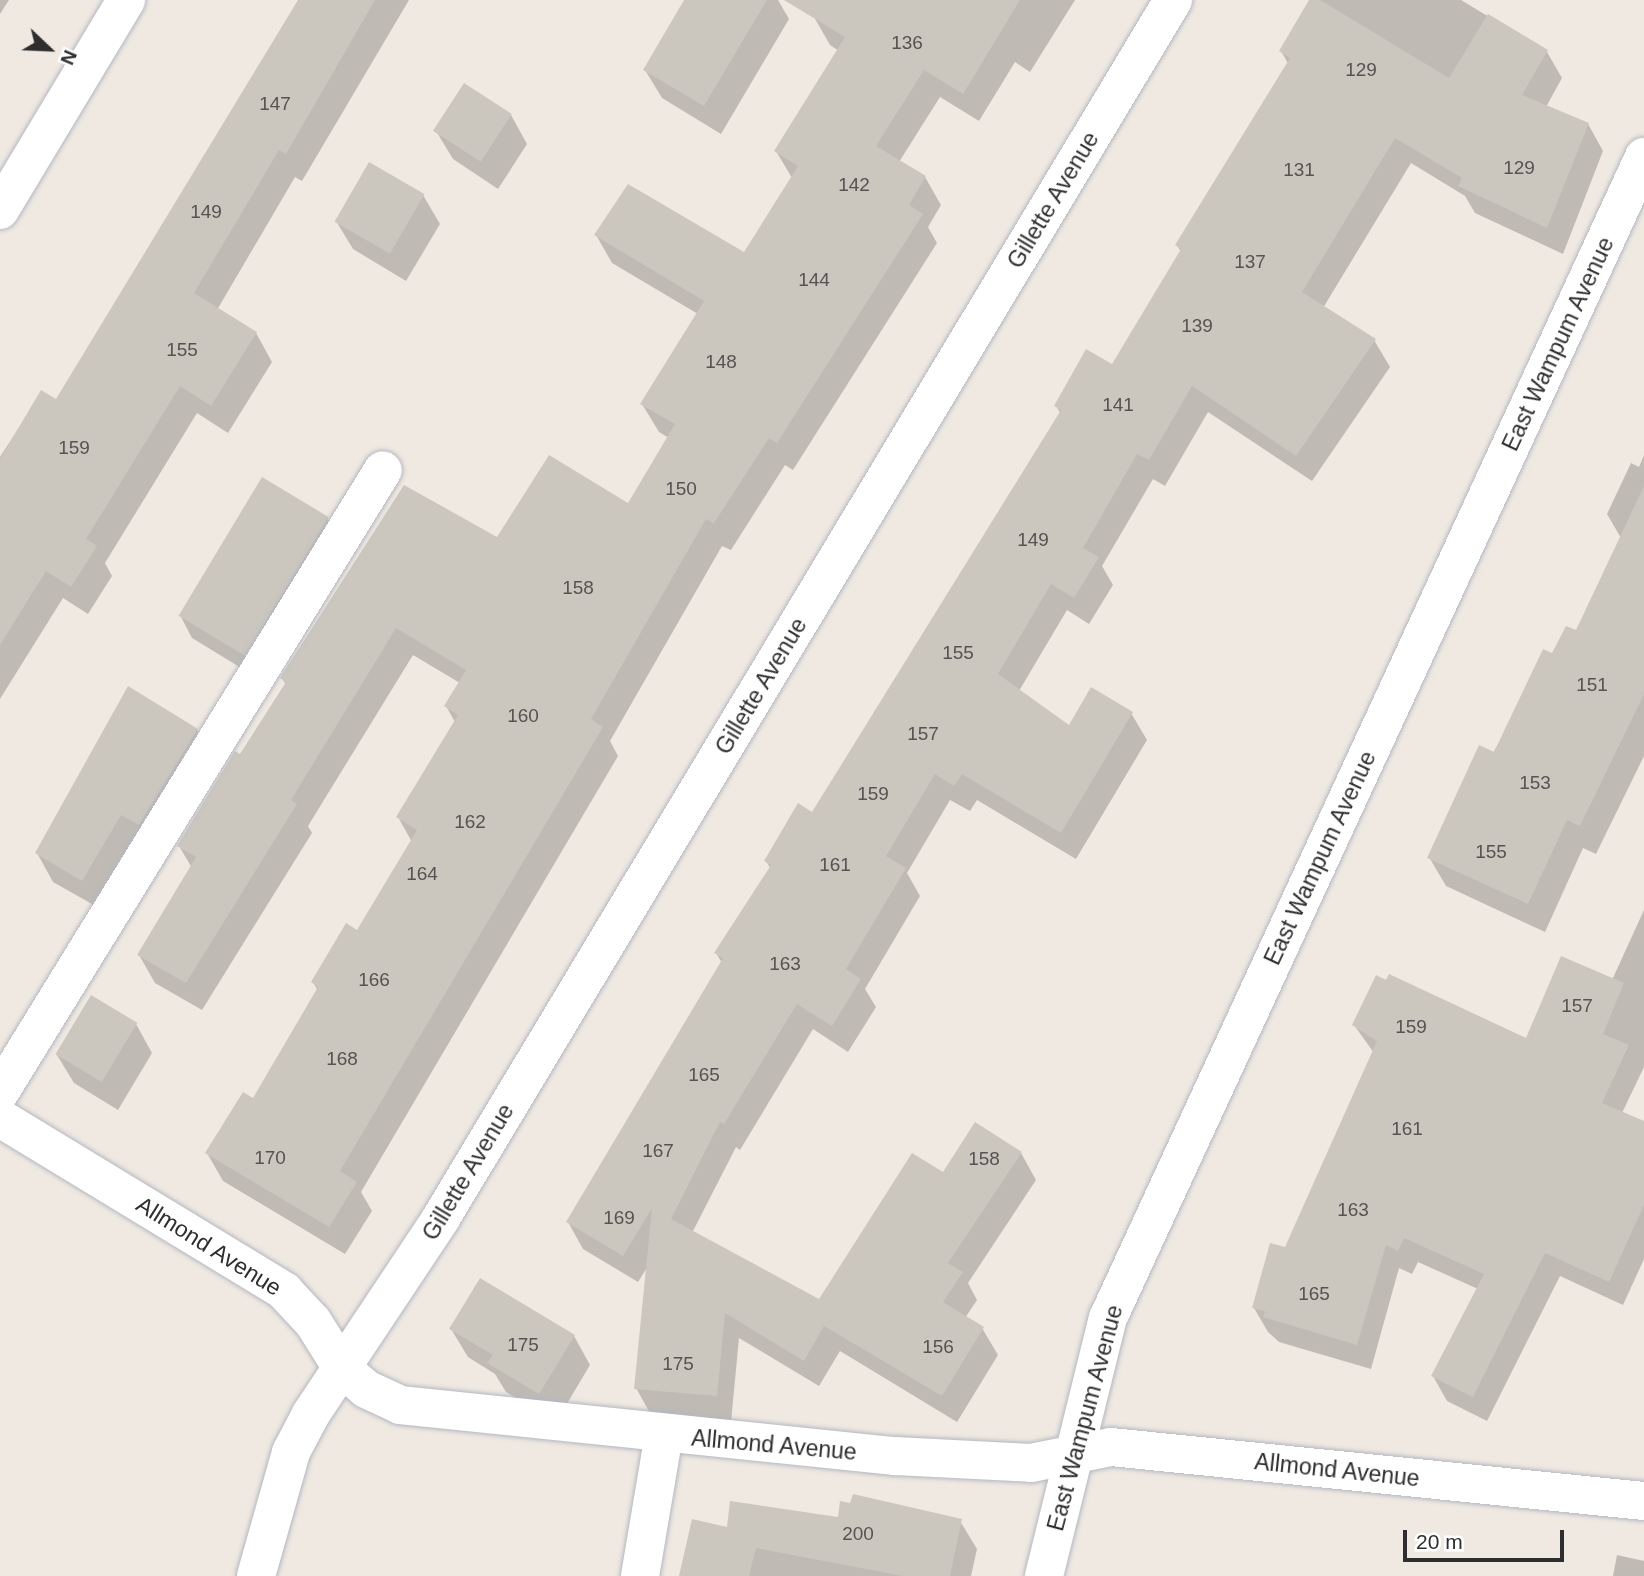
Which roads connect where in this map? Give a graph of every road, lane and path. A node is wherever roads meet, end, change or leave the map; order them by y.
1 (126, 0) edge
2 (1173, 0) edge
3 (1644, 157) edge
4 (0, 210) edge
5 (383, 470) dead end
6 (0, 1092) edge
7 (0, 1118) edge
8 (342, 1368) junction
9 (664, 1434) junction
10 (1071, 1456) junction
11 (1644, 1501) edge
12 (256, 1576) edge
13 (640, 1576) edge
14 (1044, 1576) edge

1 - 4 street
2 - 8 street, Gillette Avenue
3 - 10 street, East Wampum Avenue
5 - 6 street
7 - 8 street, Allmond Avenue
8 - 9 street, Allmond Avenue
8 - 12 street, Gillette Avenue
9 - 10 street, Allmond Avenue
9 - 13 street
10 - 11 street, Allmond Avenue
10 - 14 street, East Wampum Avenue

